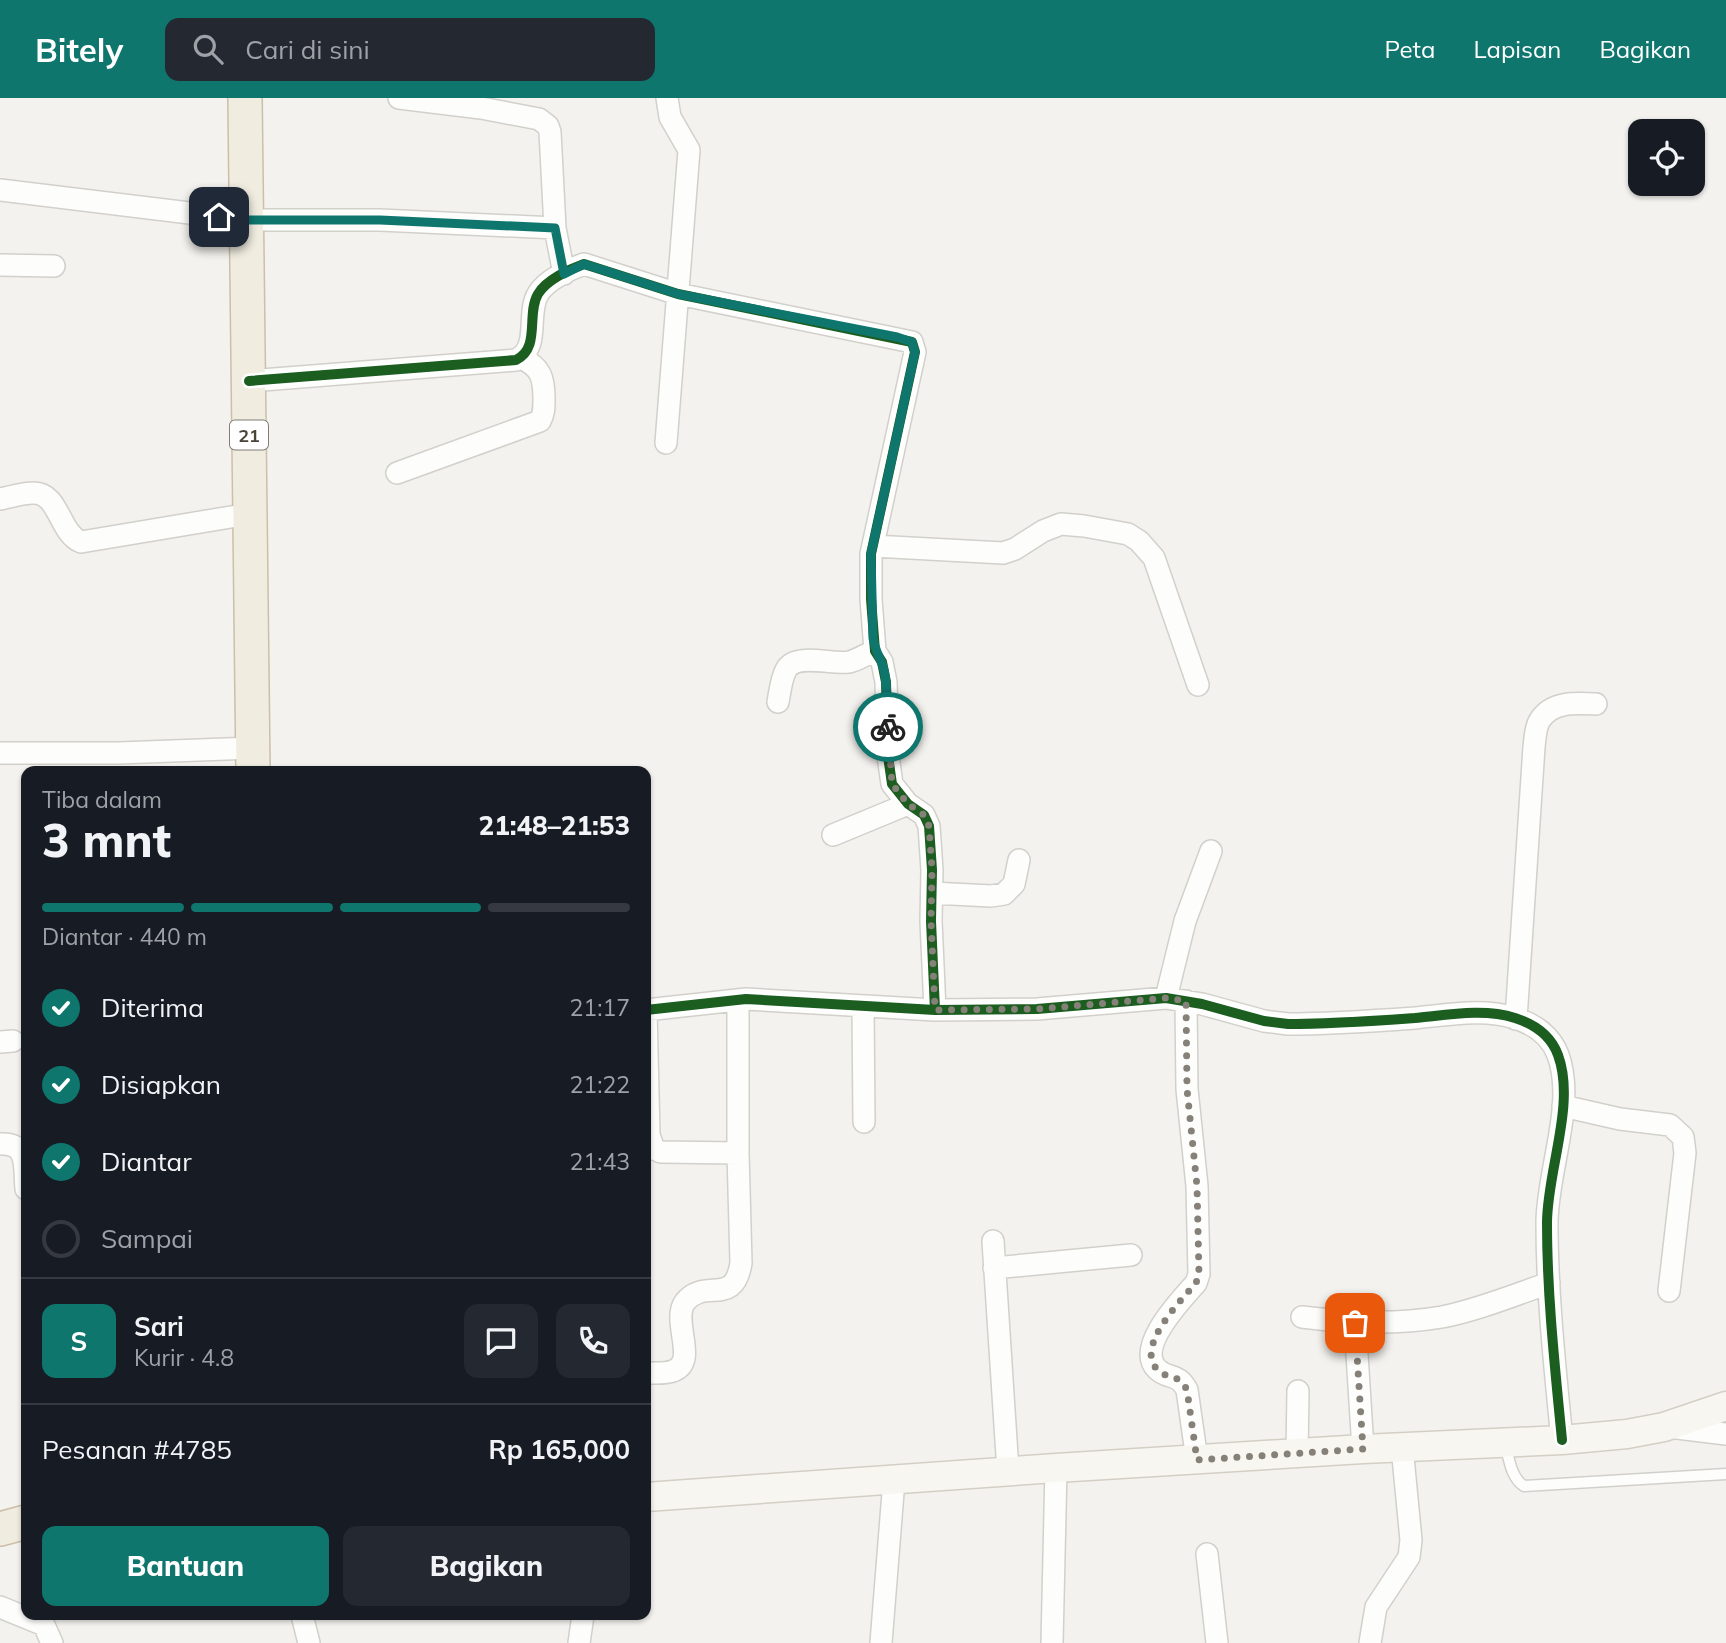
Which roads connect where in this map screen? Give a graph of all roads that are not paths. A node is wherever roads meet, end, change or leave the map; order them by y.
1 (245, 98) edge
2 (399, 98) edge
3 (667, 98) edge
4 (0, 190) edge
5 (247, 220) junction
6 (555, 228) junction
7 (0, 265) edge
8 (54, 266) dead end
9 (564, 274) junction
10 (678, 294) junction
11 (521, 358) junction
12 (249, 381) junction
13 (666, 443) dead end
14 (397, 473) dead end
15 (0, 499) edge
16 (249, 514) junction
17 (873, 546) junction
18 (875, 651) junction
19 (1198, 685) dead end
20 (778, 702) dead end
21 (1596, 704) dead end
22 (0, 753) edge
23 (253, 760) edge
24 (908, 804) junction
25 (832, 835) dead end
26 (1211, 851) dead end
27 (1019, 860) dead end
28 (932, 893) junction
29 (738, 1000) junction
30 (1176, 1000) junction
31 (863, 1006) junction
32 (651, 1009) edge
33 (935, 1010) junction
34 (1516, 1018) junction
35 (1563, 1106) junction
36 (864, 1122) dead end
37 (651, 1141) edge
38 (0, 1144) edge
39 (21, 1151) edge
40 (738, 1153) junction
41 (993, 1241) dead end
42 (1131, 1255) dead end
43 (994, 1268) junction
44 (1549, 1283) junction
45 (1669, 1292) dead end
46 (1302, 1317) dead end
47 (1355, 1323) junction
48 (651, 1373) edge
49 (1298, 1391) dead end
50 (1726, 1406) edge
51 (1664, 1427) junction
52 (1726, 1434) edge
53 (1562, 1440) junction
54 (1505, 1444) junction
55 (1402, 1447) junction
56 (1363, 1449) junction
57 (1297, 1454) junction
58 (1197, 1460) junction
59 (1056, 1468) junction
60 (1008, 1471) junction
61 (1726, 1474) edge
62 (894, 1480) junction
63 (651, 1497) edge
64 (21, 1524) edge
65 (21, 1529) edge
66 (0, 1530) edge
67 (1207, 1554) dead end
68 (0, 1608) edge
69 (21, 1616) edge
70 (31, 1620) edge
71 (303, 1620) edge
72 (582, 1620) edge
73 (52, 1643) edge
74 (309, 1643) edge
75 (579, 1643) edge
76 (881, 1643) edge
77 (1052, 1643) edge
78 (1217, 1643) edge
79 (1370, 1643) edge

1 - 5 highway, 21
2 - 6 street
3 - 10 street
4 - 5 street
5 - 6 street
5 - 12 highway, 21
6 - 9 street
7 - 8 street
9 - 10 street
9 - 11 street
10 - 13 street
10 - 17 street
11 - 12 street
11 - 14 street
12 - 16 highway, 21
15 - 16 street
16 - 23 highway, 21
17 - 18 street
17 - 19 street
18 - 20 street
18 - 24 street
21 - 34 street
22 - 23 street
24 - 25 street
24 - 28 street
26 - 30 street
27 - 28 street
28 - 33 street
29 - 31 street
29 - 32 street
29 - 40 street
30 - 33 street
30 - 34 street
30 - 58 street
31 - 33 street
31 - 36 street
34 - 35 street
35 - 44 street
35 - 45 street
37 - 40 street
38 - 39 street
40 - 48 street
41 - 43 street
42 - 43 street
43 - 60 street
44 - 47 street
44 - 53 street
46 - 47 street
47 - 56 street
49 - 57 street
50 - 51 main road
51 - 52 street
51 - 53 main road
53 - 54 main road
54 - 55 main road
54 - 61 lane
55 - 56 main road
55 - 79 street
56 - 57 main road
57 - 58 main road
58 - 59 main road
59 - 60 main road
59 - 77 street
60 - 62 main road
62 - 63 main road
62 - 76 street
64 - 66 highway
65 - 66 highway
67 - 78 street
68 - 69 street
70 - 73 street
71 - 74 street
72 - 75 street

